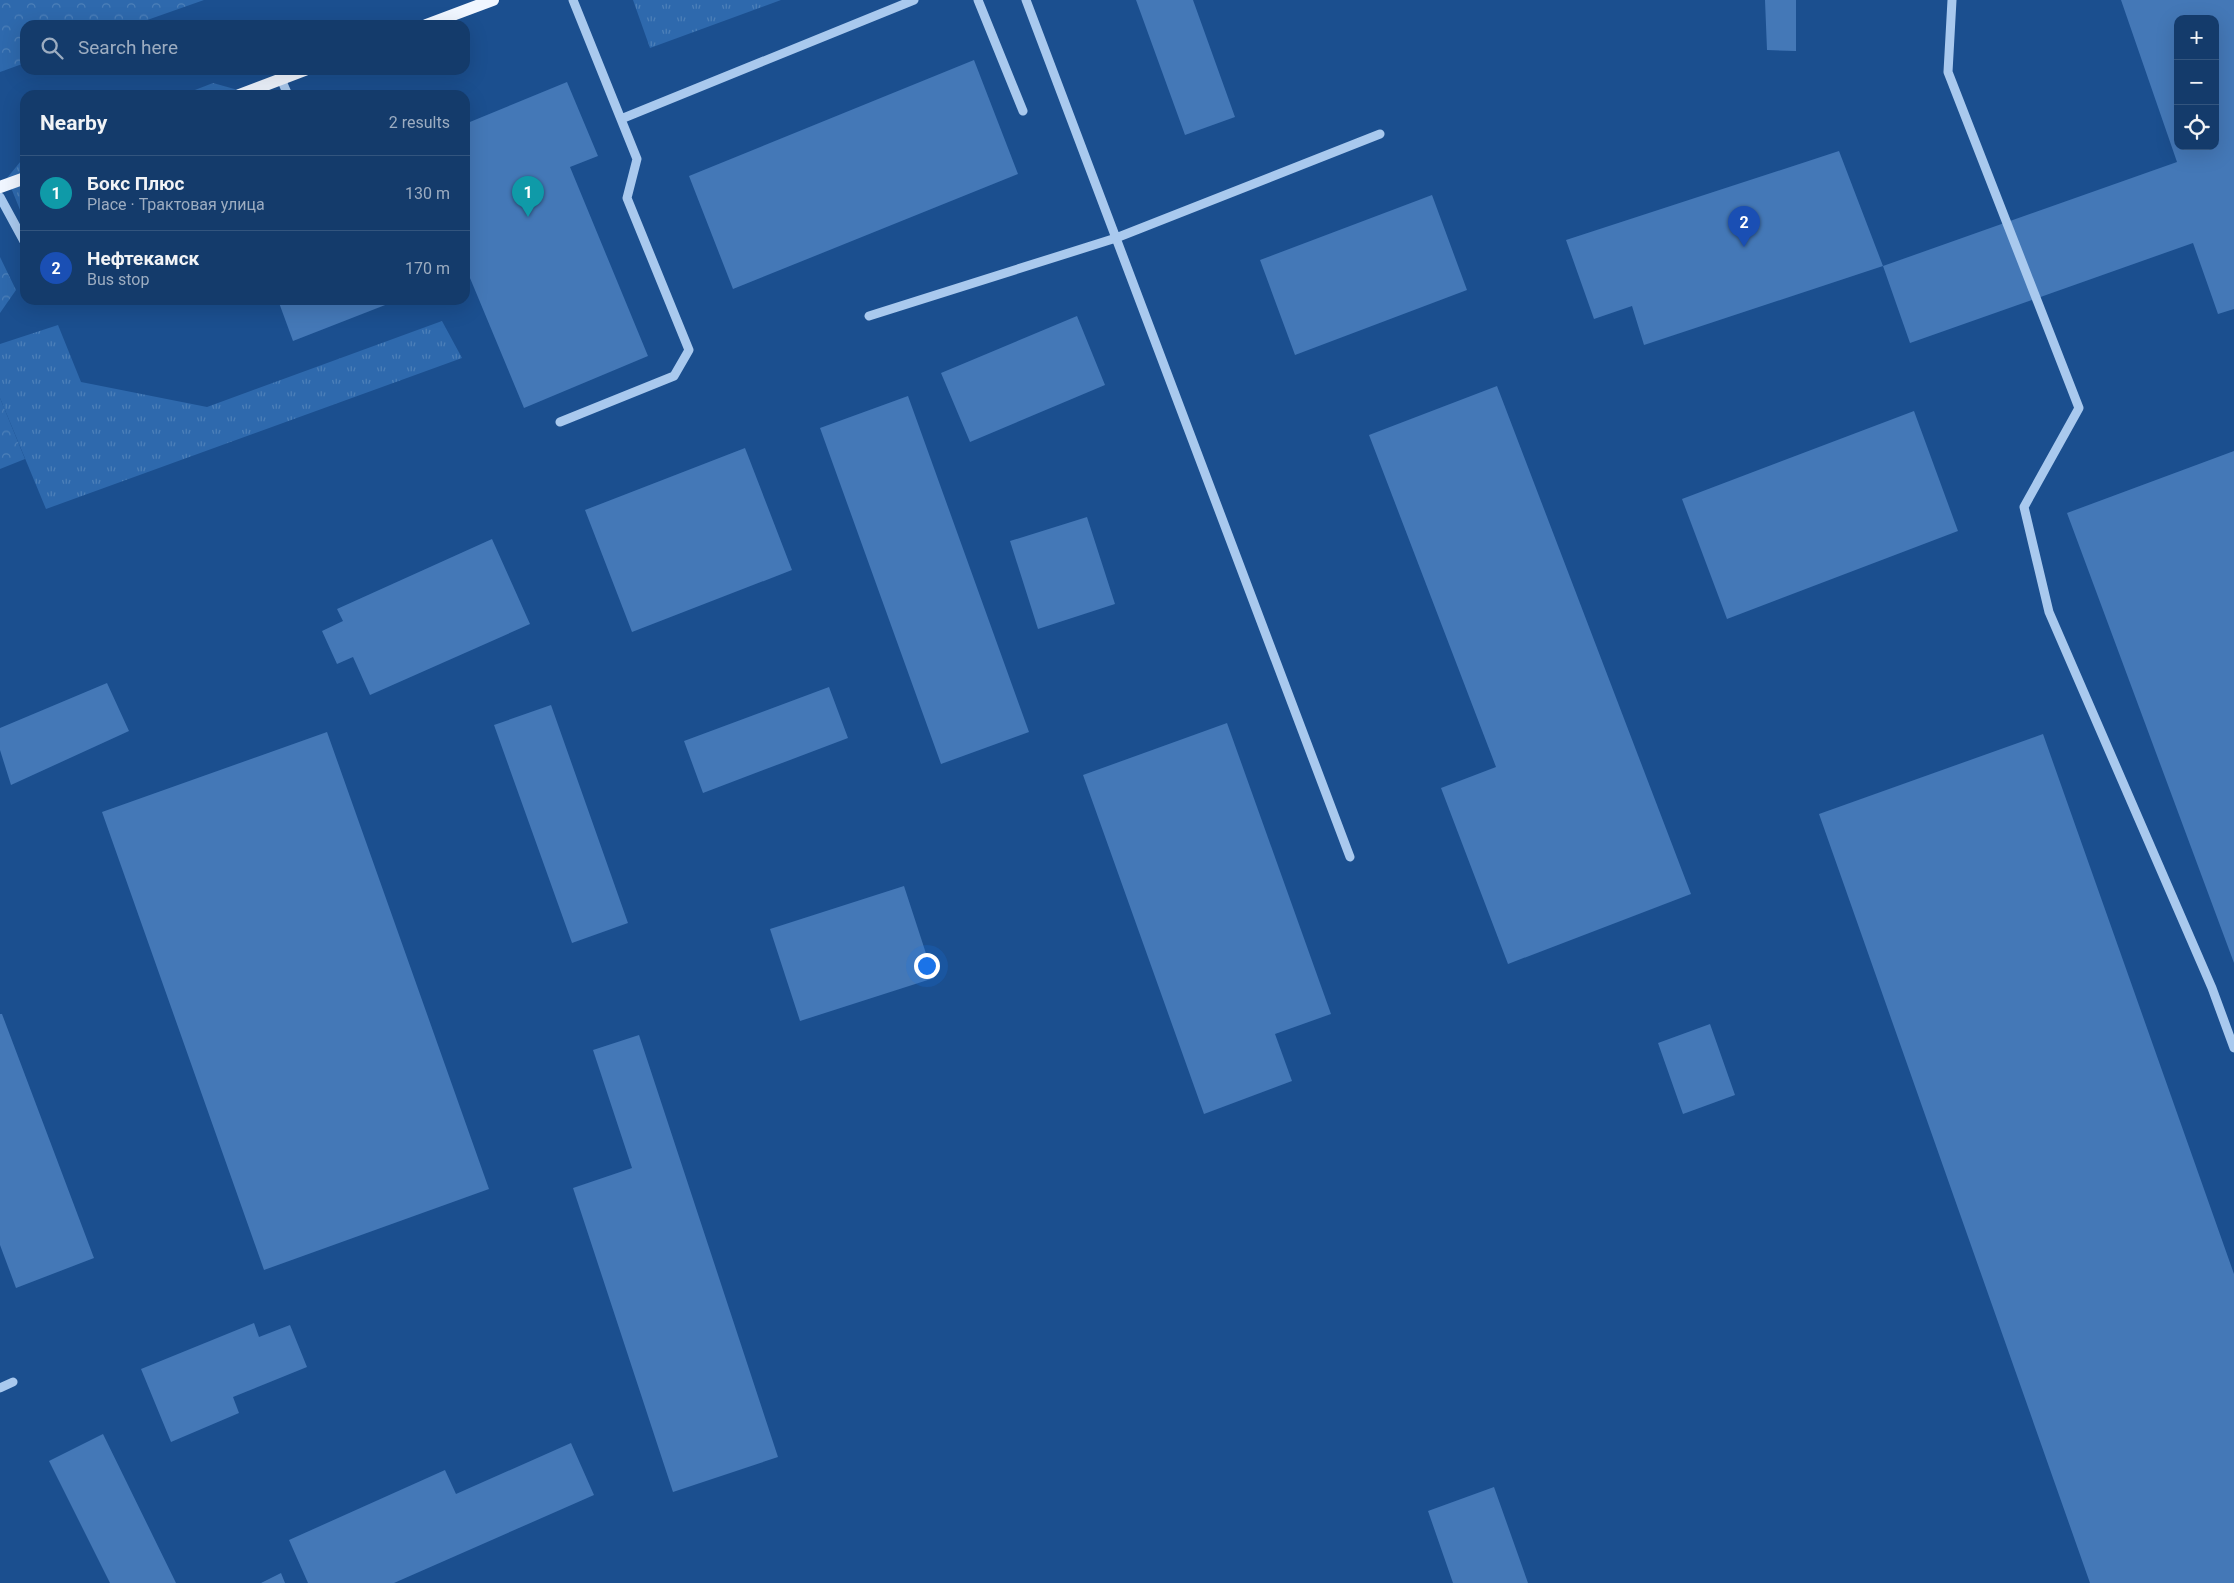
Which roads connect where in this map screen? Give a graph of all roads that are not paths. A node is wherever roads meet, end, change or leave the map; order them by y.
1 (494, 0) edge
2 (573, 0) edge
3 (914, 0) edge
4 (978, 0) edge
5 (1026, 0) edge
6 (1952, 0) edge
7 (440, 20) edge
8 (292, 75) edge
9 (281, 79) junction
10 (253, 90) edge
11 (286, 90) edge
12 (1023, 111) dead end
13 (621, 119) junction
14 (1380, 134) dead end
15 (20, 180) edge
16 (0, 187) edge
17 (0, 198) edge
18 (20, 234) edge
19 (1116, 238) junction
20 (869, 316) dead end
21 (560, 422) dead end
22 (1350, 857) dead end
23 (2234, 1048) edge
24 (13, 1382) dead end
25 (0, 1388) edge

1 - 7 main road
2 - 13 lane
3 - 13 lane
4 - 12 lane
5 - 19 lane
6 - 23 lane
8 - 9 main road
9 - 10 main road
9 - 11 lane
13 - 21 lane
14 - 19 lane
15 - 16 main road
17 - 18 lane
19 - 20 lane
19 - 22 lane
24 - 25 lane

